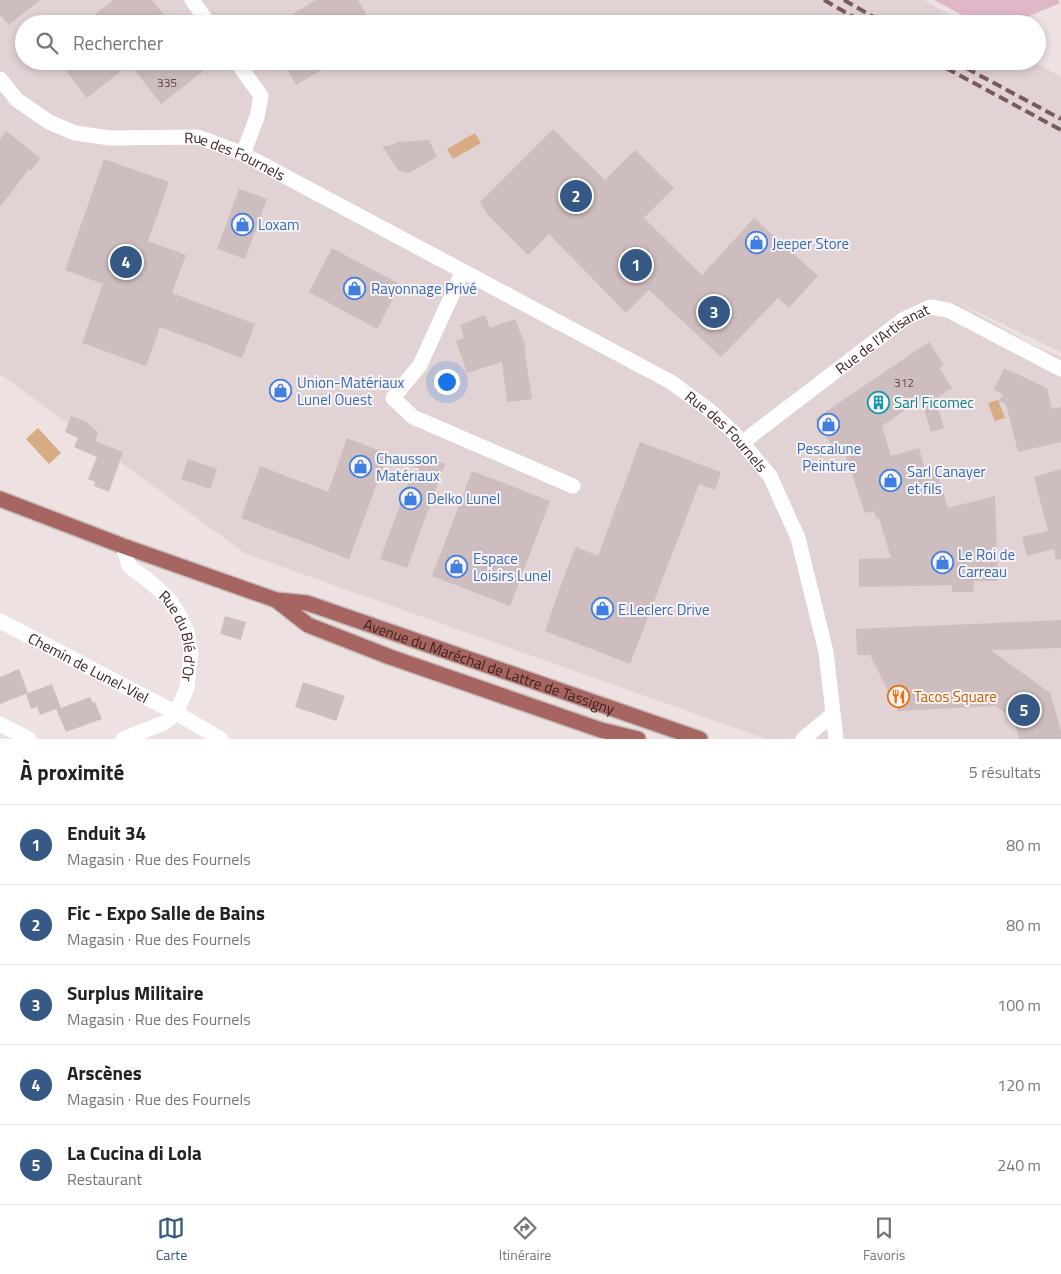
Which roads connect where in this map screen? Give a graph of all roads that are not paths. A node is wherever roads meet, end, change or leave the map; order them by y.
1 (192, 0) edge
2 (203, 15) edge
3 (242, 70) edge
4 (0, 79) edge
5 (243, 154) junction
6 (463, 271) junction
7 (1061, 369) edge
8 (743, 444) junction
9 (573, 486) dead end
10 (0, 499) edge
11 (123, 546) junction
12 (276, 600) junction
13 (0, 622) edge
14 (176, 713) junction
15 (833, 714) junction
16 (0, 724) edge
17 (29, 739) edge
18 (123, 739) edge
19 (221, 739) edge
20 (638, 739) edge
21 (700, 739) edge
22 (803, 739) edge
23 (836, 739) edge

1 - 2 street
3 - 5 street
4 - 5 street, Rue des Fournels
5 - 6 street, Rue des Fournels
6 - 8 street, Rue des Fournels
6 - 9 street
7 - 8 street, Rue de l'Artisanat
8 - 15 street, Rue des Fournels
10 - 11 main road, Avenue du Maréchal de Lattre de Tassigny
11 - 12 main road, Avenue du Maréchal de Lattre de Tassigny
11 - 14 street, Rue du Blé d'Or
12 - 20 main road, Avenue du Maréchal de Lattre de Tassigny
12 - 21 main road, Avenue du Maréchal de Lattre de Tassigny
13 - 14 street, Chemin de Lunel-Viel
14 - 18 street
14 - 19 street, Chemin de Lunel-Viel
15 - 22 street
15 - 23 street, Rue des Fournels
16 - 17 street

